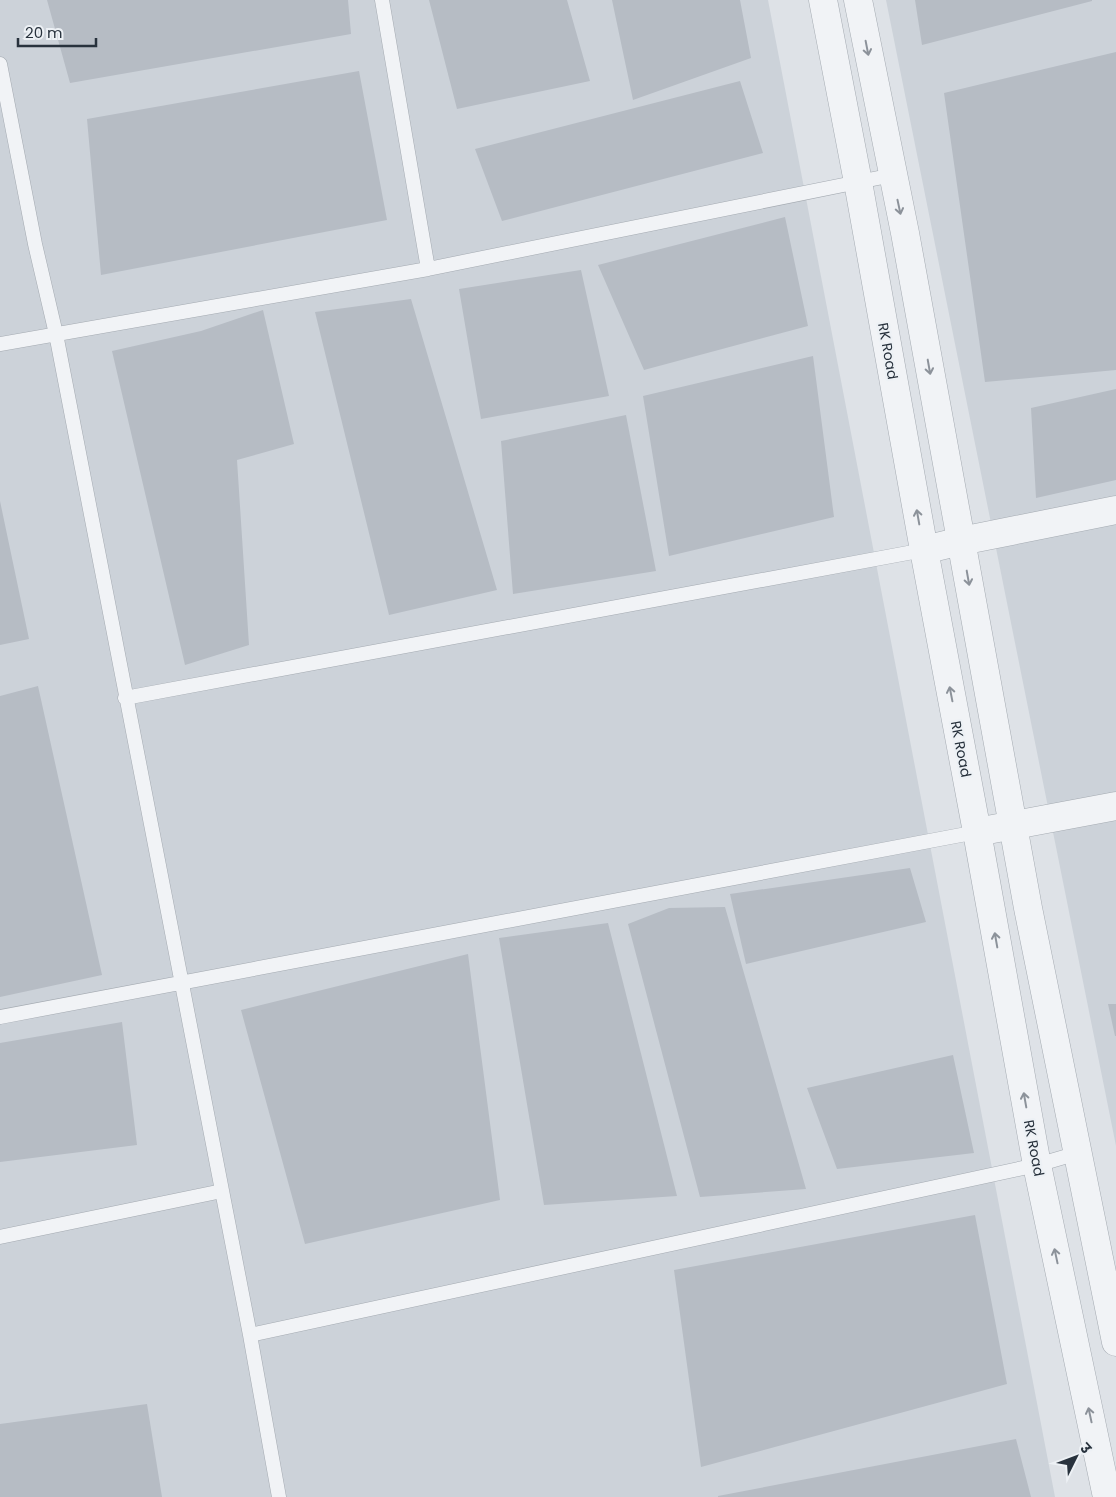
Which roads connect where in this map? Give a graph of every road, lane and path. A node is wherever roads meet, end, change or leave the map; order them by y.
1 (382, 0) edge
2 (823, 0) edge
3 (858, 0) edge
4 (0, 64) edge
5 (893, 175) junction
6 (858, 182) junction
7 (428, 269) junction
8 (56, 334) junction
9 (0, 344) edge
10 (1116, 510) edge
11 (961, 541) junction
12 (924, 550) junction
13 (125, 698) junction
14 (1116, 806) edge
15 (1013, 825) junction
16 (977, 832) junction
17 (180, 983) junction
18 (0, 1017) edge
19 (1078, 1153) junction
20 (1037, 1165) junction
21 (222, 1191) junction
22 (0, 1237) edge
23 (250, 1335) junction
24 (1116, 1342) edge
25 (279, 1497) edge
26 (1107, 1497) edge

1 - 7 lane
2 - 6 street, RK Road
3 -> 5 street
4 - 8 lane
5 - 6 lane
5 -> 11 street
6 - 7 lane
12 -> 6 street, RK Road
7 - 8 lane
8 - 9 lane
8 - 13 lane
10 - 11 street
11 - 12 street
11 -> 15 street
12 - 13 lane
16 -> 12 street, RK Road
13 - 17 lane
14 - 15 street
15 - 16 street
15 - 19 street
16 - 17 lane
20 -> 16 street, RK Road
17 - 18 lane
17 - 21 lane
19 - 20 lane
19 - 24 street
20 - 23 lane
26 -> 20 street, RK Road
21 - 22 lane
21 - 23 lane
23 - 25 lane

